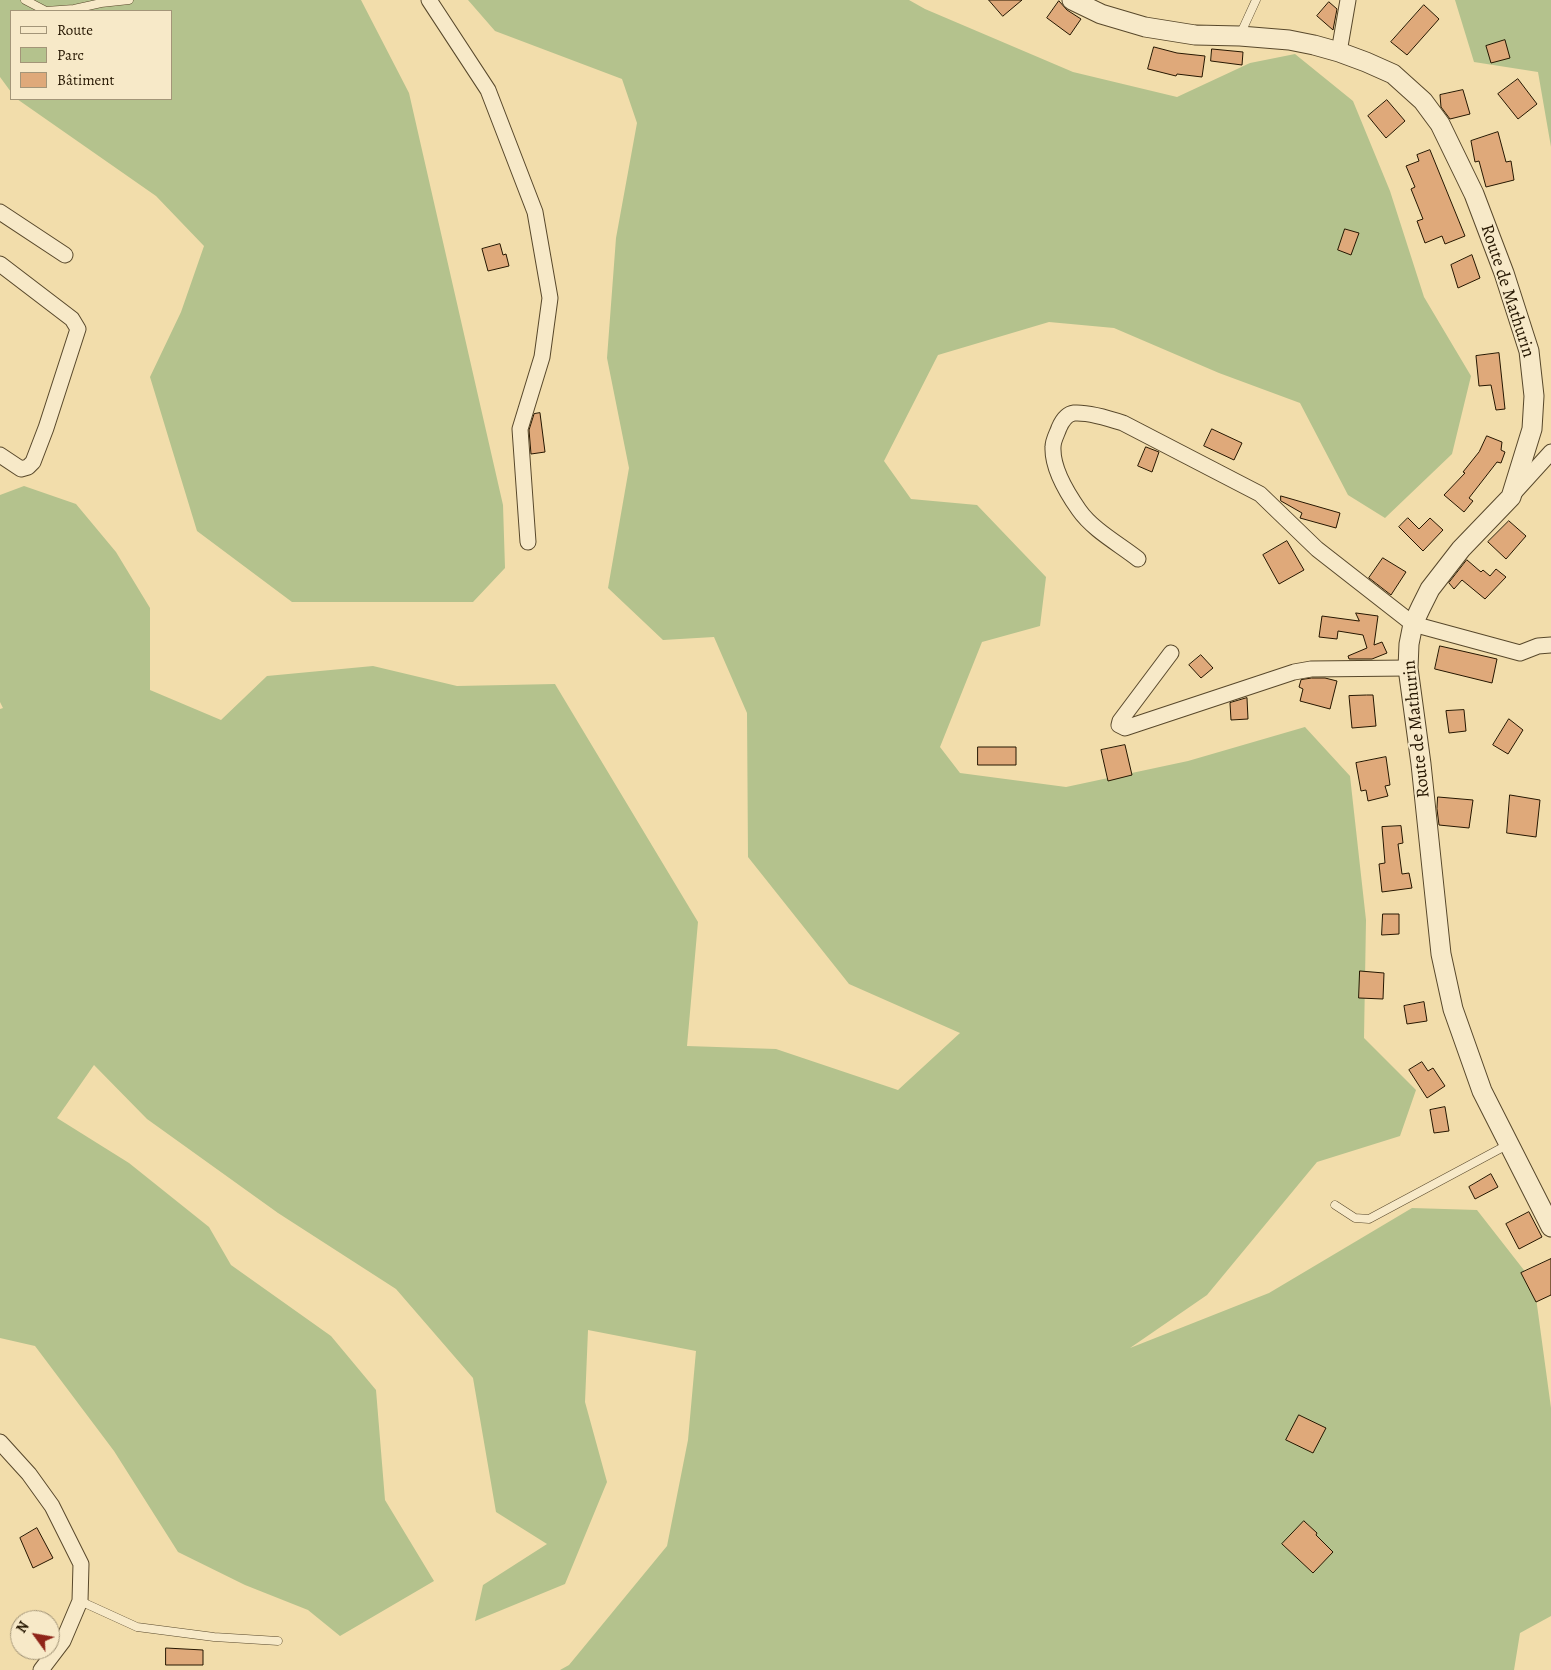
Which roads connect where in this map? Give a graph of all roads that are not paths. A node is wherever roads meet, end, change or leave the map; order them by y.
1 (26, 0) edge
2 (129, 0) edge
3 (429, 0) edge
4 (1072, 0) edge
5 (1256, 0) edge
6 (1348, 0) edge
7 (44, 10) edge
8 (74, 10) edge
9 (1240, 36) junction
10 (1339, 52) junction
11 (0, 212) edge
12 (65, 255) dead end
13 (0, 264) edge
14 (1551, 452) edge
15 (0, 455) edge
16 (1511, 496) junction
17 (528, 542) dead end
18 (1138, 559) dead end
19 (1413, 624) junction
20 (1551, 645) edge
21 (1171, 653) dead end
22 (1408, 668) junction
23 (1509, 1144) junction
24 (1335, 1205) dead end
25 (1551, 1227) edge
26 (0, 1442) edge
27 (80, 1601) junction
28 (278, 1642) dead end
29 (41, 1670) edge

1 - 7 lane
2 - 8 lane
3 - 17 street
4 - 9 street, Route de Mathurin
5 - 9 lane
6 - 10 street
9 - 10 street, Route de Mathurin
10 - 16 street, Route de Mathurin
11 - 12 street
13 - 15 street
14 - 16 street
16 - 19 street, Route de Mathurin
18 - 19 street
19 - 20 street
19 - 22 street, Route de Mathurin
21 - 22 street
22 - 23 street, Route de Mathurin
23 - 24 lane
23 - 25 street, Route de Mathurin
26 - 27 street
27 - 28 lane
27 - 29 street

